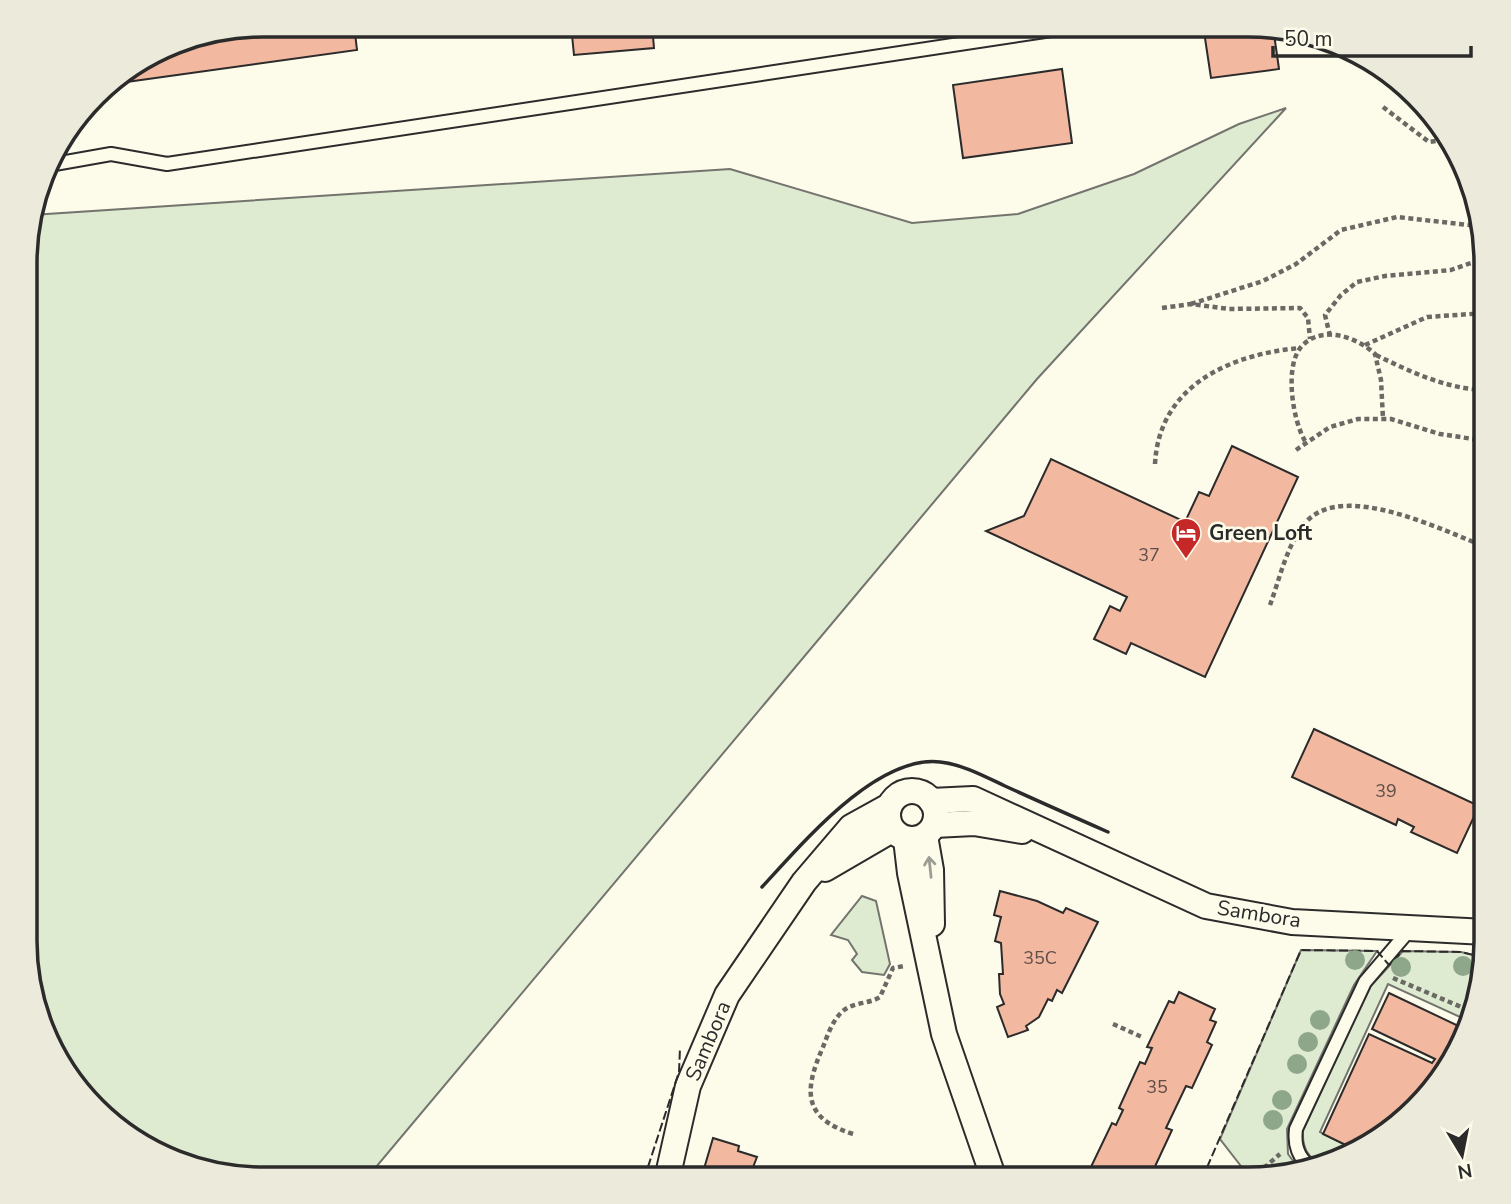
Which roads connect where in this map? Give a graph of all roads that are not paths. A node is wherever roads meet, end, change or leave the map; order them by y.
1 (1006, 37) edge
2 (61, 163) edge
3 (913, 823) junction
4 (1412, 927) junction
5 (1474, 931) edge
6 (1305, 1160) edge
7 (670, 1167) edge
8 (990, 1167) edge

1 - 2 lane
3 - 4 street, Sambora
3 - 7 street, Sambora
3 - 8 street
4 - 5 street, Sambora
4 - 6 lane

